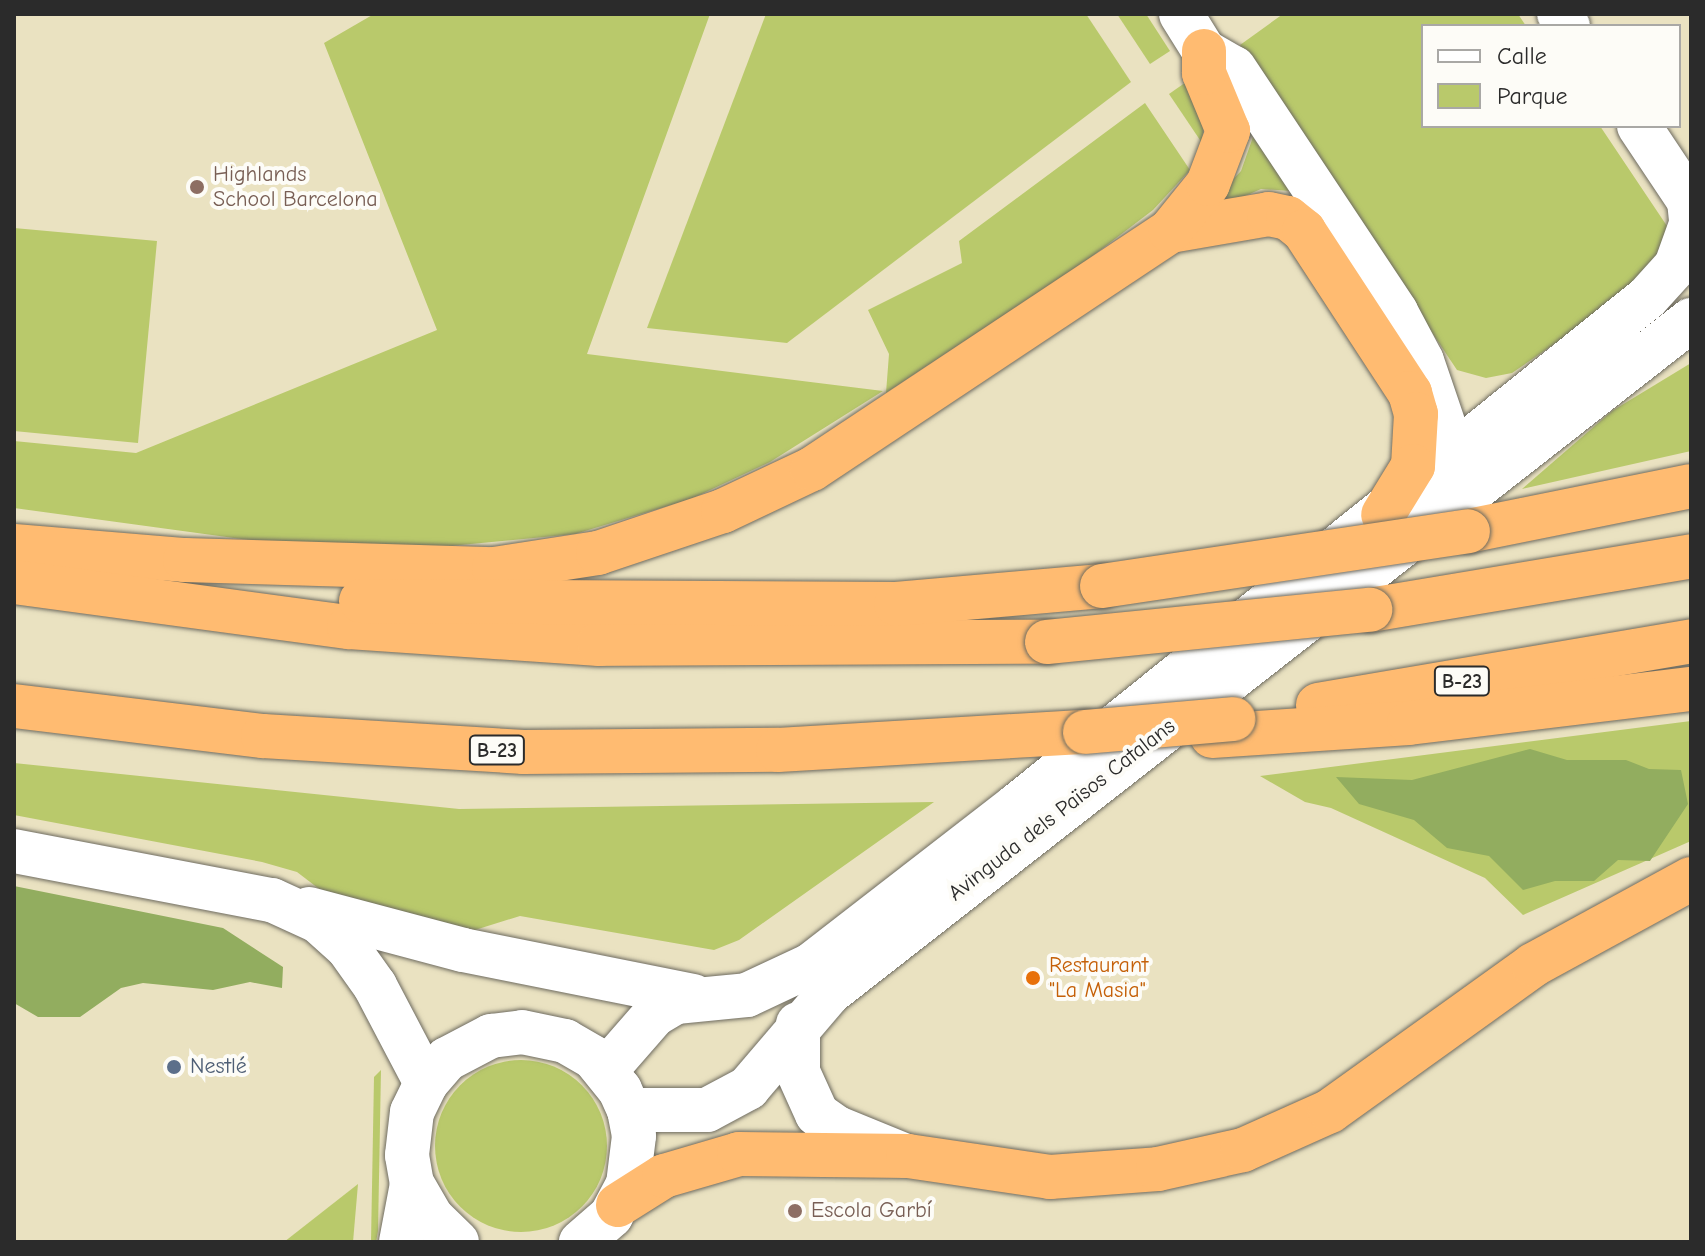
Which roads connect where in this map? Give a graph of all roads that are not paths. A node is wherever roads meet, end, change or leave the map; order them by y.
1 (1181, 14) edge
2 (1204, 51) junction
3 (1640, 128) edge
4 (1691, 211) edge
5 (1170, 231) junction
6 (1691, 320) edge
7 (1422, 361) junction
8 (1520, 396) junction
9 (1453, 452) junction
10 (1684, 486) edge
11 (1383, 515) junction
12 (1457, 520) junction
13 (14, 546) edge
14 (1691, 556) edge
15 (14, 582) edge
16 (135, 600) junction
17 (1691, 641) edge
18 (1691, 689) edge
19 (14, 706) edge
20 (1222, 727) junction
21 (14, 851) edge
22 (1691, 879) edge
23 (272, 900) junction
24 (693, 996) junction
25 (798, 1024) junction
26 (606, 1070) junction
27 (426, 1083) junction
28 (629, 1110) junction
29 (908, 1156) junction
30 (412, 1184) junction
31 (618, 1205) junction
32 (401, 1242) edge
33 (457, 1242) edge
34 (581, 1242) edge

1 - 2 street
2 - 5 highway
2 - 7 street
3 - 4 street
4 - 8 street, Avinguda dels Països Catalans
5 - 11 highway
5 - 13 highway
6 - 12 street, Avinguda dels Països Catalans
7 - 8 street
7 - 9 street
8 - 9 street, Avinguda dels Països Catalans
9 - 11 street, Avinguda dels Països Catalans
9 - 12 street
10 - 12 highway
11 - 24 street, Avinguda dels Països Catalans
12 - 16 highway, bridge
12 - 25 street, Avinguda dels Països Catalans
14 - 16 highway, bridge
15 - 16 highway
17 - 20 highway, B-23
18 - 20 highway
19 - 20 highway, B-23, bridge
21 - 23 street
22 - 29 highway
23 - 24 street
23 - 27 street
24 - 26 street, Avinguda dels Països Catalans
25 - 28 street, Avinguda dels Països Catalans
25 - 29 street
26 - 27 street
26 - 28 street
27 - 30 street
28 - 31 street
29 - 31 highway
30 - 32 street
30 - 33 street
31 - 34 street

